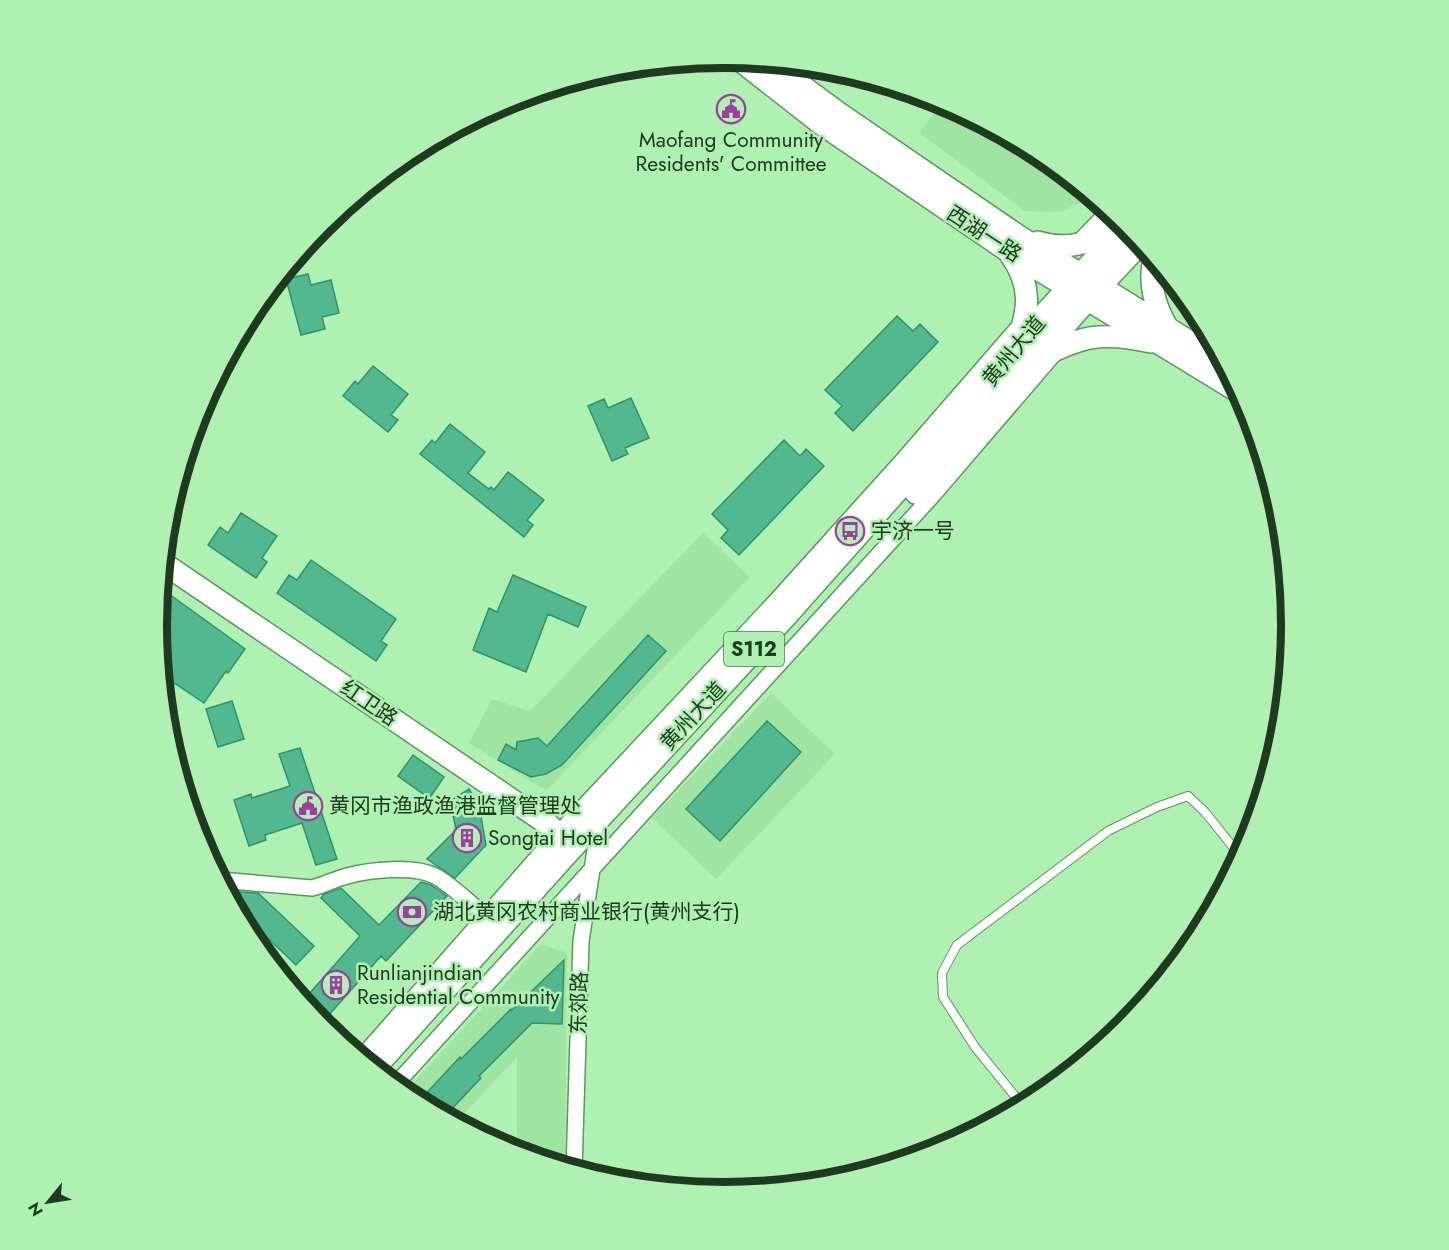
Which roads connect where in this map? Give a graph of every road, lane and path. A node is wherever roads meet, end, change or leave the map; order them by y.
1 (751, 69) edge
2 (781, 71) edge
3 (1104, 217) edge
4 (1117, 229) edge
5 (1121, 233) edge
6 (1014, 244) junction
7 (1077, 244) junction
8 (1134, 247) edge
9 (1153, 269) edge
10 (1084, 287) junction
11 (1025, 320) junction
12 (1167, 338) junction
13 (1060, 347) junction
14 (1023, 355) junction
15 (1214, 359) edge
16 (1227, 383) edge
17 (170, 568) edge
18 (597, 837) junction
19 (565, 841) junction
20 (1235, 849) edge
21 (590, 870) junction
22 (229, 881) edge
23 (486, 916) junction
24 (366, 1052) edge
25 (378, 1062) edge
26 (390, 1070) edge
27 (400, 1078) edge
28 (1017, 1099) edge
29 (574, 1162) edge

1 - 6 main road, 西湖一路
2 - 6 main road, 西湖一路
3 - 7 street
4 - 7 main road
5 - 10 main road, 黄州大道 / S112
6 - 7 main road
6 - 10 main road, 西湖一路
6 - 11 main road
8 - 10 main road, 黄州大道 / S112
9 - 12 main road
10 - 12 main road, 西湖一路
10 - 14 main road, 黄州大道 / S112
11 - 14 main road
11 - 19 street
12 - 13 main road
12 - 15 main road, 西湖一路
12 - 16 main road, 西湖一路
13 - 14 main road
13 - 21 street
14 - 18 main road, 黄州大道 / S112
14 - 19 main road, 黄州大道 / S112
17 - 19 main road, 红卫路
18 - 21 street, 东郊路
18 - 26 main road, 黄州大道 / S112
19 - 23 street
19 - 25 main road, 黄州大道 / S112
20 - 28 lane
21 - 27 street
21 - 29 street, 东郊路
22 - 23 street
23 - 24 street

